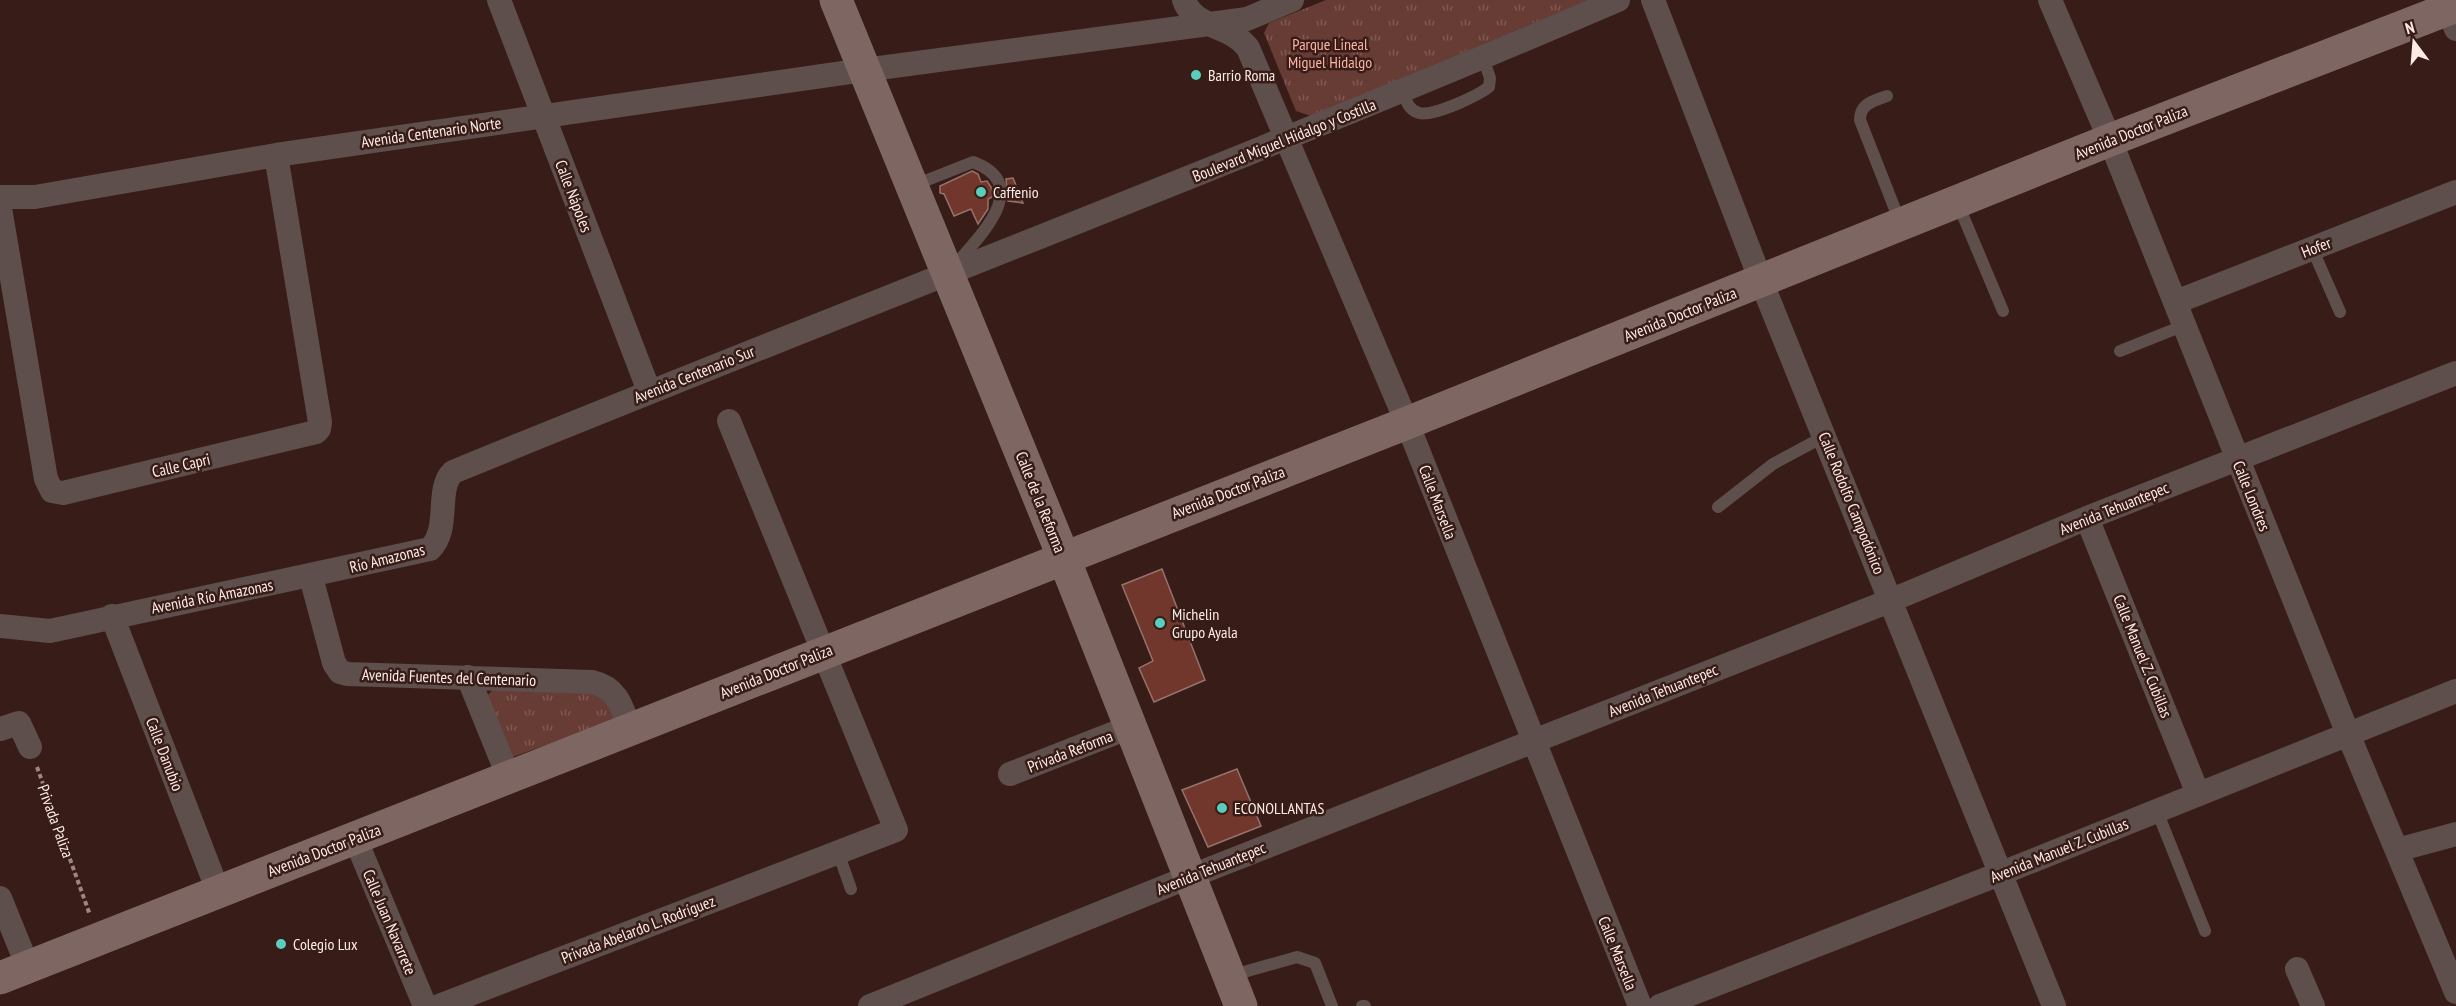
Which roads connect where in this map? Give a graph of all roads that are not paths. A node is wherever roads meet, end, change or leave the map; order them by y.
1 (499, 0) edge
2 (836, 0) edge
3 (1184, 0) edge
4 (1292, 0) edge
5 (1618, 0) edge
6 (1653, 0) edge
7 (2050, 0) edge
8 (2451, 11) edge
9 (1205, 22) junction
10 (864, 70) junction
11 (1887, 96) dead end
12 (543, 116) junction
13 (1287, 140) junction
14 (2110, 140) junction
15 (276, 155) junction
16 (911, 186) junction
17 (2456, 192) edge
18 (0, 197) edge
19 (1957, 203) junction
20 (0, 208) edge
21 (1901, 224) junction
22 (2312, 248) junction
23 (948, 274) junction
24 (1761, 281) junction
25 (2176, 302) junction
26 (2003, 311) dead end
27 (2340, 312) dead end
28 (2185, 325) junction
29 (2120, 351) dead end
30 (2456, 373) edge
31 (649, 392) junction
32 (729, 421) dead end
33 (1407, 423) junction
34 (1825, 436) junction
35 (2237, 459) junction
36 (447, 482) joint
37 (1718, 507) dead end
38 (2087, 518) junction
39 (1064, 556) junction
40 (311, 577) junction
41 (1892, 600) junction
42 (112, 616) junction
43 (0, 626) edge
44 (822, 652) junction
45 (468, 678) junction
46 (2456, 691) edge
47 (1130, 727) junction
48 (0, 729) edge
49 (630, 730) junction
50 (2348, 734) junction
51 (1533, 742) junction
52 (30, 747) road end
53 (1010, 774) dead end
54 (509, 778) junction
55 (2198, 794) junction
56 (2157, 811) junction
57 (2456, 834) edge
58 (355, 838) junction
59 (2397, 850) junction
60 (838, 852) junction
61 (2002, 873) junction
62 (1189, 877) junction
63 (851, 889) dead end
64 (218, 891) junction
65 (0, 898) edge
66 (2205, 931) dead end
67 (2297, 969) dead end
68 (14, 972) edge
69 (1229, 976) junction
70 (2456, 992) edge
71 (425, 1006) edge
72 (439, 1006) edge
73 (870, 1006) edge
74 (1241, 1006) edge
75 (1332, 1006) edge
76 (1640, 1006) edge
77 (1660, 1006) edge
78 (2054, 1006) edge
79 (2313, 1006) edge

1 - 12 street, Calle Nápoles
2 - 10 main road, Calle de la Reforma
3 - 9 street
4 - 9 street
5 - 13 street, Boulevard Miguel Hidalgo y Costilla
6 - 24 street, Calle Rodolfo Campodónico
7 - 14 street, Calle Londres
8 - 14 main road, Avenida Doctor Paliza
9 - 10 street
9 - 13 street, Calle Marsella
10 - 12 street, Avenida Centenario Norte
10 - 16 main road, Calle de la Reforma
11 - 21 lane
12 - 15 street, Avenida Centenario Norte
12 - 31 street, Calle Nápoles
13 - 23 street, Boulevard Miguel Hidalgo y Costilla
13 - 33 street, Calle Marsella
14 - 19 main road, Avenida Doctor Paliza
14 - 25 street, Calle Londres
15 - 18 street, Avenida Centenario Norte
15 - 20 street, Calle Capri
16 - 23 main road, Calle de la Reforma
16 - 23 lane
17 - 22 street, Hofer
19 - 21 main road, Avenida Doctor Paliza
19 - 26 lane
21 - 24 main road, Avenida Doctor Paliza
22 - 25 street, Hofer
22 - 27 lane
23 - 31 street, Avenida Centenario Sur
23 - 39 main road, Calle de la Reforma
24 - 33 main road, Avenida Doctor Paliza
24 - 34 street, Calle Rodolfo Campodónico
25 - 28 street, Calle Londres
28 - 29 lane
28 - 35 street, Calle Londres
30 - 35 street, Avenida Tehuantepec
31 - 36 street, Avenida Centenario Sur
32 - 44 street
33 - 39 main road, Avenida Doctor Paliza
33 - 51 street, Calle Marsella
34 - 37 lane
34 - 41 street, Calle Rodolfo Campodónico
35 - 38 street, Avenida Tehuantepec
35 - 50 street, Calle Londres
36 - 40 street, Río Amazonas
38 - 41 street, Avenida Tehuantepec
38 - 55 street, Calle Manuel Z. Cubillas
39 - 44 main road, Avenida Doctor Paliza
39 - 47 main road, Calle de la Reforma
40 - 42 street, Avenida Río Amazonas
40 - 45 street, Avenida Fuentes del Centenario
41 - 51 street, Avenida Tehuantepec
41 - 61 street, Calle Rodolfo Campodónico
42 - 43 street
42 - 64 street, Calle Danubio
44 - 49 main road, Avenida Doctor Paliza
44 - 60 street, Privada Abelardo L. Rodríguez
45 - 49 street, Avenida Fuentes del Centenario
45 - 54 street
46 - 50 street, Avenida Manuel Z. Cubillas
47 - 53 street, Privada Reforma
47 - 62 main road, Calle de la Reforma
48 - 52 street
49 - 54 main road, Avenida Doctor Paliza
50 - 55 street, Avenida Manuel Z. Cubillas
50 - 59 street, Calle Londres
51 - 62 street, Avenida Tehuantepec
51 - 76 street, Calle Marsella
54 - 58 main road, Avenida Doctor Paliza
55 - 56 street, Avenida Manuel Z. Cubillas
56 - 61 street, Avenida Manuel Z. Cubillas
56 - 66 lane
57 - 59 street
58 - 64 main road, Avenida Doctor Paliza
58 - 71 street, Calle Juan Navarrete
59 - 70 street, Calle Londres
60 - 63 lane
60 - 72 street, Privada Abelardo L. Rodríguez
61 - 77 street, Avenida Manuel Z. Cubillas
61 - 78 street, Calle Rodolfo Campodónico
62 - 69 main road, Calle de la Reforma
62 - 73 street, Avenida Tehuantepec
64 - 68 main road, Avenida Doctor Paliza
65 - 68 street
67 - 79 street
69 - 74 main road, Calle de la Reforma
69 - 75 lane

